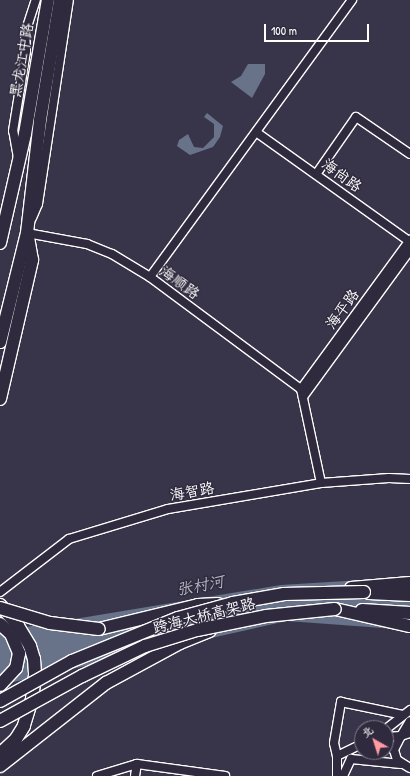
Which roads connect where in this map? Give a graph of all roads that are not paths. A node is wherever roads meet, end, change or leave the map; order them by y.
1 (36, 0) edge
2 (48, 0) edge
3 (60, 0) edge
4 (69, 0) edge
5 (352, 0) edge
6 (256, 132) junction
7 (410, 154) edge
8 (19, 160) junction
9 (317, 173) junction
10 (3, 215) edge
11 (26, 232) junction
12 (410, 241) edge
13 (0, 243) edge
14 (410, 250) edge
15 (150, 277) junction
16 (0, 342) edge
17 (302, 393) junction
18 (0, 399) edge
19 (410, 479) edge
20 (321, 483) junction
21 (410, 583) edge
22 (0, 592) edge
23 (284, 594) junction
24 (410, 595) edge
25 (233, 603) junction
26 (0, 606) edge
27 (335, 609) junction
28 (410, 613) edge
29 (239, 622) junction
30 (0, 624) edge
31 (410, 626) edge
32 (0, 685) edge
33 (0, 701) edge
34 (410, 710) edge
35 (403, 715) junction
36 (410, 721) edge
37 (0, 722) edge
38 (394, 722) edge
39 (410, 733) edge
40 (394, 736) edge
41 (401, 736) junction
42 (354, 748) edge
43 (0, 754) edge
44 (337, 756) junction
45 (137, 764) junction
46 (401, 764) junction
47 (0, 766) edge
48 (410, 768) edge
49 (97, 776) edge
50 (135, 776) edge
51 (225, 776) edge
52 (337, 776) edge
53 (343, 776) edge

1 - 8 street
2 - 8 highway, 黑龙江中路
3 - 11 highway, 黑龙江中路
4 - 11 street
5 - 6 street
6 - 9 street, 海尚路
6 - 15 street
7 - 9 street
8 - 10 highway, 黑龙江中路
9 - 12 street, 海尚路
10 - 13 highway, 黑龙江中路
11 - 15 street, 海顺路
11 - 16 highway, 黑龙江中路
11 - 18 highway, 黑龙江中路
12 - 17 street, 海平路
14 - 17 street, 海平路
15 - 17 street, 海顺路
17 - 20 street
19 - 20 street, 海智路
20 - 22 street, 海智路
21 - 23 highway, bridge
23 - 24 highway, 跨海大桥高架路, bridge
23 - 25 highway, 跨海大桥高架路, bridge
25 - 26 highway, bridge
25 - 33 highway, 跨海大桥高架路, bridge
26 - 43 highway, bridge
27 - 28 highway, 跨海大桥高架路
27 - 29 highway, 跨海大桥高架路, bridge
27 - 31 highway
29 - 37 highway, 跨海大桥高架路, bridge
29 - 47 highway, bridge
30 - 32 highway
34 - 35 street
35 - 38 street
35 - 44 street
36 - 41 street
39 - 41 street
40 - 41 street
41 - 46 street
42 - 44 street
44 - 52 street
45 - 49 street
45 - 50 street
45 - 51 street
46 - 48 street
46 - 53 street

